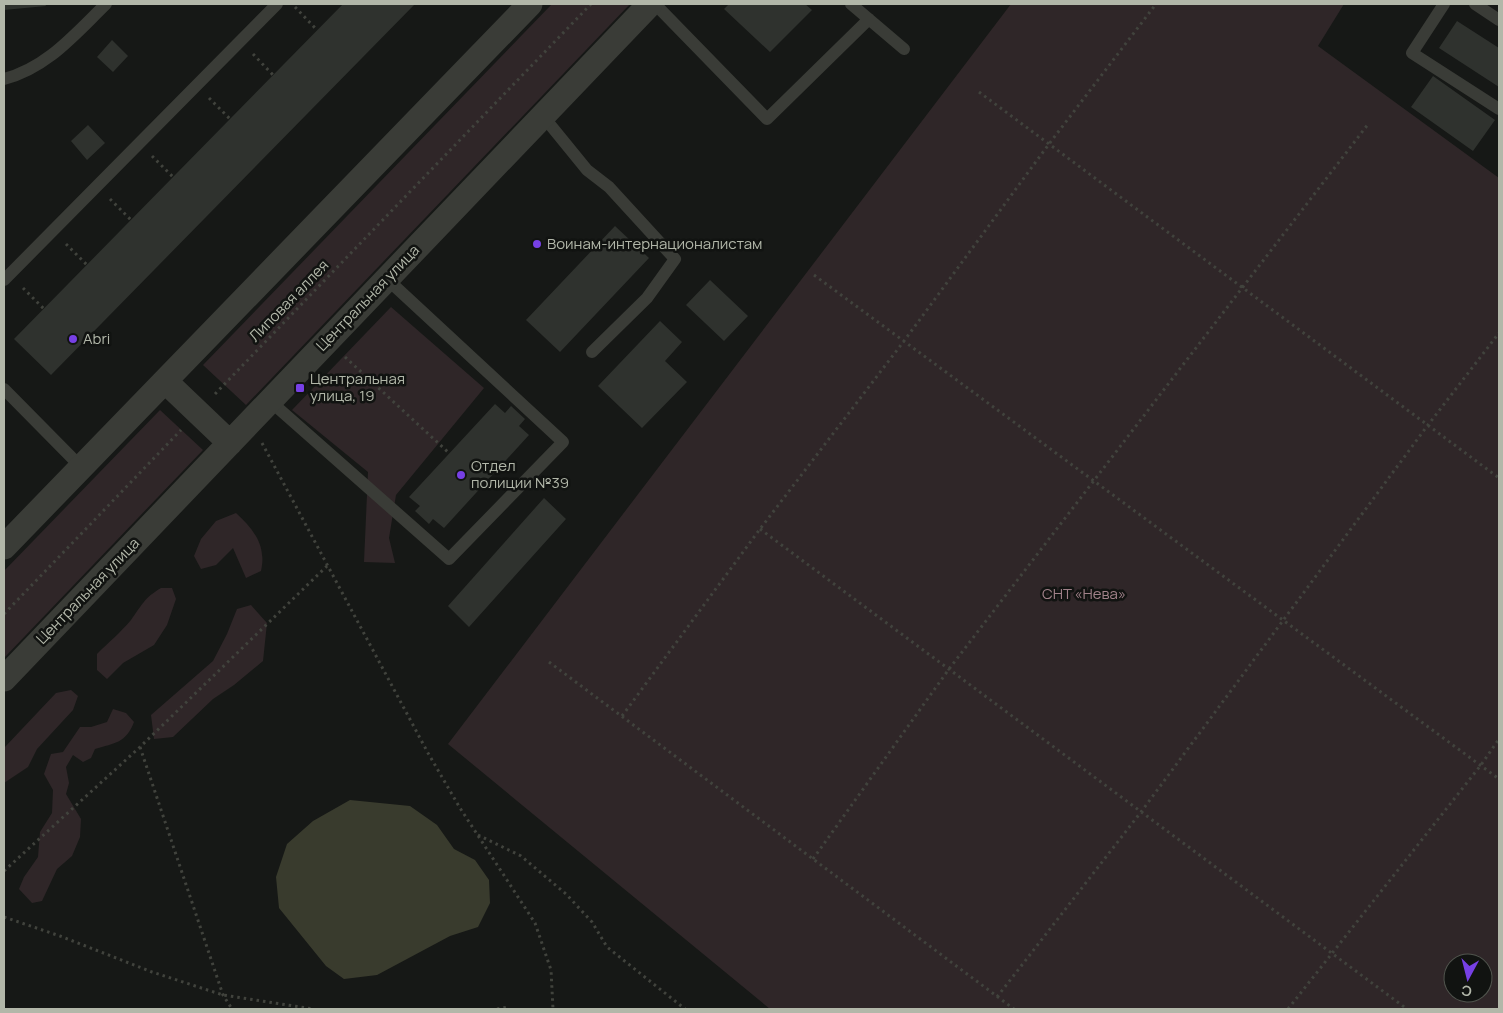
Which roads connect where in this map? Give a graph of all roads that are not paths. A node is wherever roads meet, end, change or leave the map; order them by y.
1 (105, 4) edge
2 (277, 4) edge
3 (530, 4) edge
4 (650, 4) edge
5 (655, 4) edge
6 (851, 4) edge
7 (1444, 4) edge
8 (1475, 4) edge
9 (869, 19) junction
10 (1499, 20) edge
11 (904, 49) dead end
12 (4, 79) edge
13 (1499, 109) edge
14 (543, 116) junction
15 (7, 277) edge
16 (387, 279) junction
17 (592, 352) dead end
18 (165, 381) junction
19 (4, 389) edge
20 (270, 401) junction
21 (230, 443) junction
22 (81, 468) junction
23 (4, 547) edge
24 (4, 679) edge

1 - 12 lane
2 - 15 lane
3 - 18 street
4 - 14 street, Центральная улица
5 - 9 lane
6 - 9 lane
7 - 13 lane
8 - 10 lane
9 - 11 lane
14 - 16 street, Центральная улица
14 - 17 lane
16 - 20 street, Центральная улица
16 - 20 lane
18 - 21 street
18 - 22 street
19 - 22 lane
20 - 21 street, Центральная улица
21 - 24 street, Центральная улица
22 - 23 street

